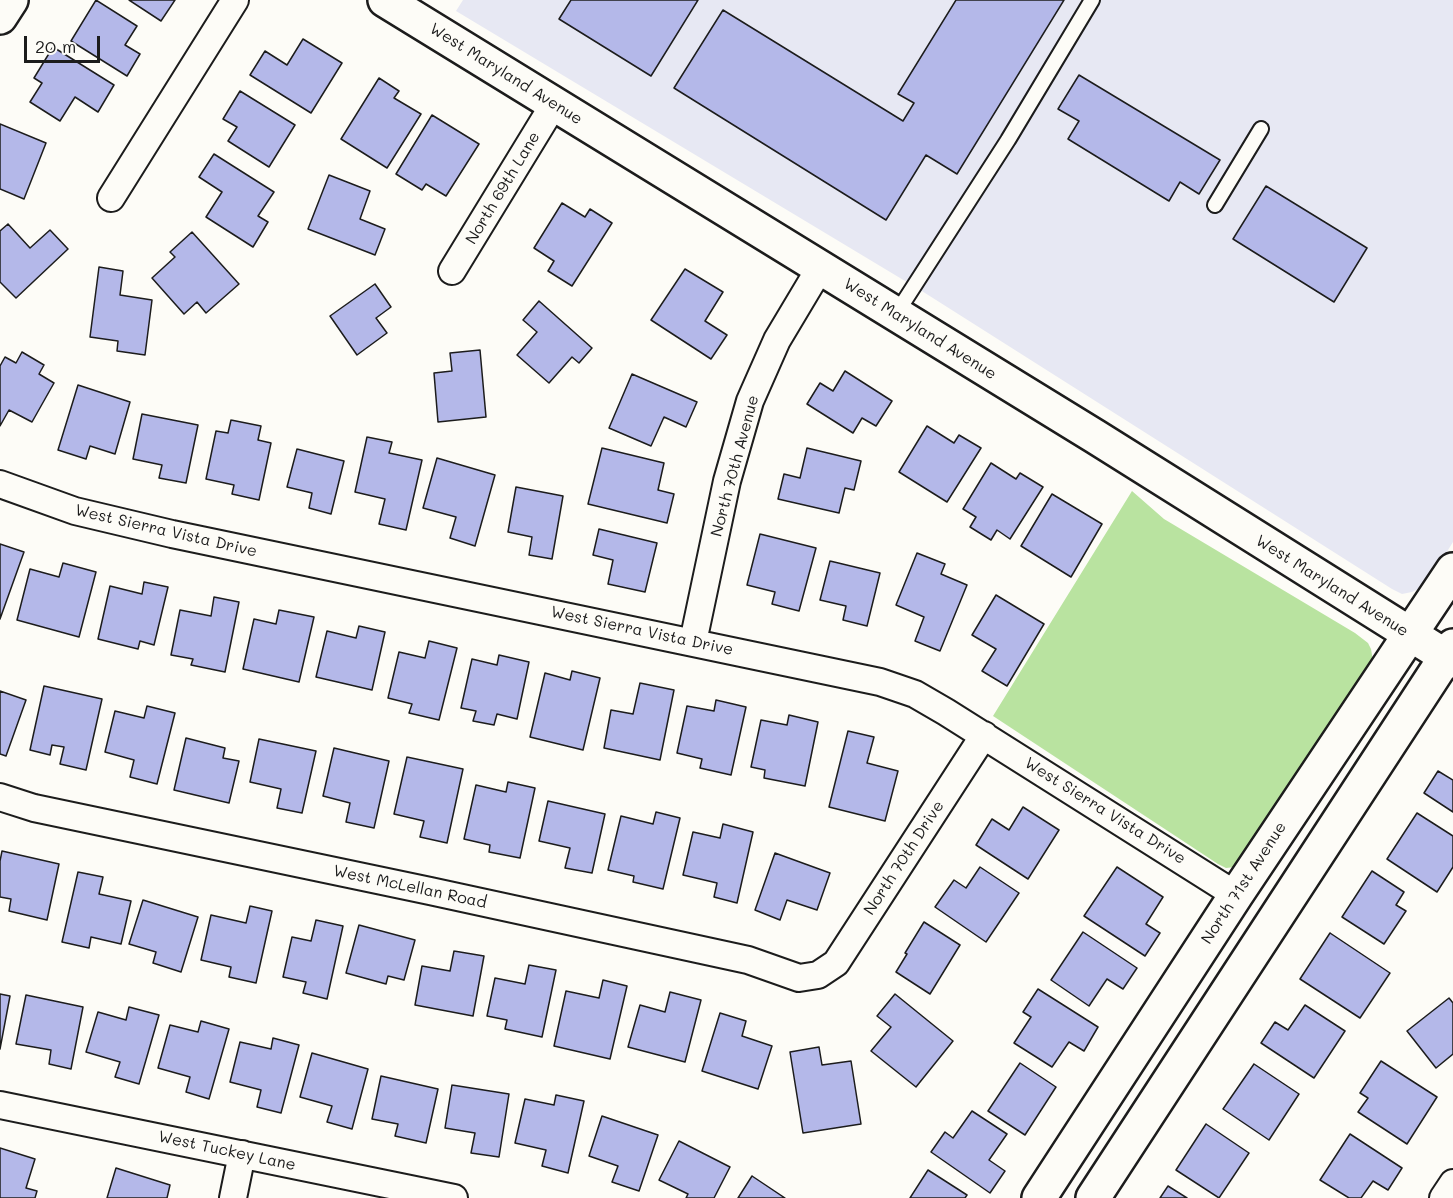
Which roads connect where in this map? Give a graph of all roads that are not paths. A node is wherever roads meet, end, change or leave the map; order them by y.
1 (11, 0) edge
2 (235, 0) edge
3 (385, 0) edge
4 (1092, 0) edge
5 (0, 17) edge
6 (554, 104) junction
7 (1260, 129) dead end
8 (111, 198) dead end
9 (1215, 205) dead end
10 (820, 268) junction
11 (452, 271) dead end
12 (896, 314) junction
13 (0, 484) edge
14 (1453, 570) edge
15 (1410, 635) junction
16 (693, 642) junction
17 (1451, 654) edge
18 (984, 735) junction
19 (0, 798) edge
20 (1236, 895) junction
21 (818, 975) joint
22 (0, 1105) edge
23 (242, 1154) junction
24 (1453, 1183) edge
25 (233, 1198) edge
26 (454, 1198) edge
27 (1040, 1198) edge
28 (1093, 1198) edge
29 (1443, 1198) edge

1 - 5 street
2 - 8 street
3 - 6 street, West Maryland Avenue
4 - 12 lane
6 - 10 street, West Maryland Avenue
6 - 11 street, North 69th Lane
7 - 9 lane
10 - 12 street, West Maryland Avenue
10 - 16 street, North 70th Avenue
12 - 15 street, West Maryland Avenue
13 - 16 street, West Sierra Vista Drive
14 - 15 street, North 71st Avenue
15 - 17 street, West Maryland Avenue
15 - 20 street, North 71st Avenue
16 - 18 street, West Sierra Vista Drive
17 - 28 street
18 - 20 street, West Sierra Vista Drive
18 - 21 street, North 70th Drive
19 - 21 street, West McLellan Road
20 - 27 street, North 71st Avenue
22 - 23 street, West Tuckey Lane
23 - 25 street
23 - 26 street, West Tuckey Lane
24 - 29 street

